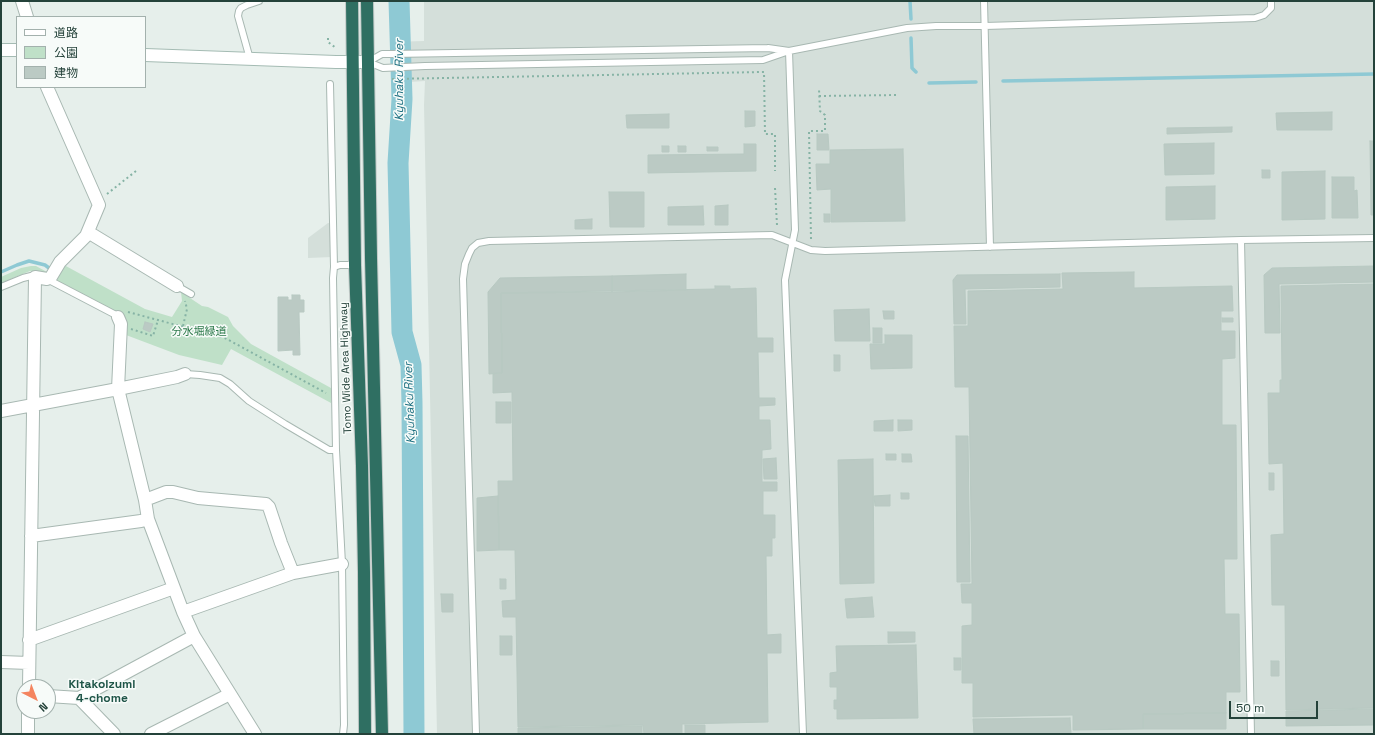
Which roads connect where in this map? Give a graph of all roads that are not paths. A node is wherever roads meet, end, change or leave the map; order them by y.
1 (22, 1) edge
2 (259, 1) edge
3 (352, 1) edge
4 (367, 1) edge
5 (984, 1) edge
6 (1272, 1) edge
7 (237, 2) edge
8 (241, 8) junction
9 (27, 16) edge
10 (985, 26) junction
11 (1, 50) edge
12 (16, 50) edge
13 (789, 51) junction
14 (146, 55) edge
15 (250, 59) junction
16 (352, 62) junction
17 (368, 62) junction
18 (330, 84) dead end
19 (47, 88) edge
20 (88, 232) junction
21 (1374, 238) edge
22 (1241, 240) junction
23 (792, 244) junction
24 (990, 247) junction
25 (355, 265) junction
26 (334, 267) junction
27 (41, 278) junction
28 (1, 287) edge
29 (180, 287) joint
30 (191, 294) dead end
31 (122, 318) joint
32 (185, 374) joint
33 (118, 389) junction
34 (33, 406) junction
35 (1, 411) edge
36 (336, 450) junction
37 (145, 500) junction
38 (148, 519) junction
39 (31, 536) junction
40 (342, 564) junction
41 (293, 573) junction
42 (174, 588) junction
43 (183, 612) junction
44 (194, 636) junction
45 (29, 640) junction
46 (1, 662) edge
47 (29, 663) junction
48 (28, 679) edge
49 (230, 694) junction
50 (56, 697) edge
51 (79, 698) junction
52 (28, 719) edge
53 (28, 734) edge
54 (114, 734) edge
55 (151, 734) edge
56 (256, 734) edge
57 (343, 734) edge
58 (365, 734) edge
59 (382, 734) edge
60 (476, 734) edge
61 (803, 734) edge
62 (1251, 734) edge

1 - 9 street
2 - 8 lane
3 - 16 highway, Tomo Wide Area Highway
4 - 17 highway
5 - 10 lane
6 - 10 lane
7 - 8 lane
8 - 15 lane
10 - 13 lane
10 - 24 lane
11 - 12 street
13 - 17 lane
13 - 17 lane
13 - 23 lane
14 - 15 street
15 - 16 street
16 - 17 street
16 - 25 highway, Tomo Wide Area Highway
17 - 59 highway
18 - 26 lane
19 - 20 street
20 - 27 street
20 - 29 street
21 - 22 lane
22 - 24 lane
22 - 62 lane
23 - 24 lane
23 - 60 lane
23 - 61 lane
25 - 26 lane
25 - 58 highway, Tomo Wide Area Highway
26 - 36 lane
27 - 28 lane
27 - 31 lane
27 - 34 street
29 - 30 lane
31 - 33 street
32 - 33 street
32 - 36 lane
33 - 34 street
33 - 37 street
34 - 35 street
34 - 39 street
36 - 40 lane
37 - 38 street
37 - 41 street
38 - 39 street
38 - 42 street
39 - 45 street
40 - 41 street
40 - 57 lane
41 - 43 street
42 - 43 street
42 - 45 street
43 - 44 street
44 - 49 street
44 - 51 street
45 - 47 street
46 - 47 street
47 - 48 street
49 - 55 street
49 - 56 street
50 - 51 street
51 - 54 street
52 - 53 street

